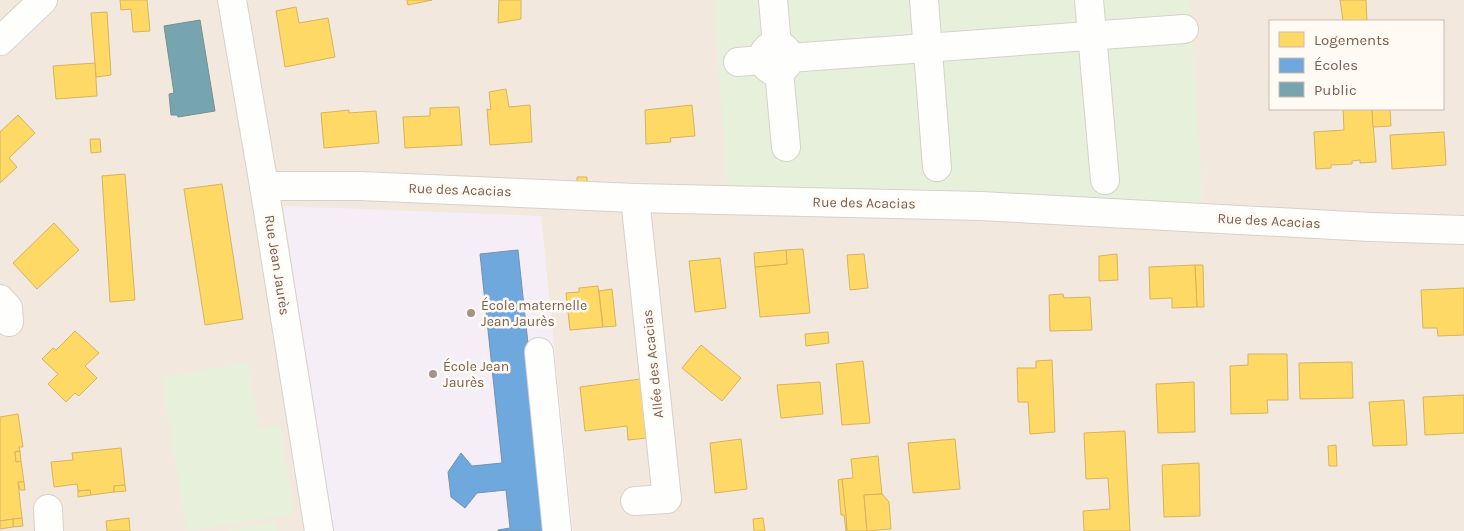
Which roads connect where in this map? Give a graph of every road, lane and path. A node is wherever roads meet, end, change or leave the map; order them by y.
1 (43, 0) edge
2 (232, 0) edge
3 (773, 0) edge
4 (924, 0) edge
5 (1090, 0) edge
6 (1184, 29) dead end
7 (1092, 36) junction
8 (0, 40) edge
9 (928, 48) junction
10 (769, 59) junction
11 (786, 147) dead end
12 (937, 167) dead end
13 (1105, 180) dead end
14 (264, 186) junction
15 (635, 198) junction
16 (1464, 230) edge
17 (540, 352) dead end
18 (636, 501) dead end
19 (319, 531) edge
20 (557, 531) edge

1 - 8 street
2 - 14 street, Rue Jean Jaurès
3 - 10 street
4 - 9 street
5 - 7 street
6 - 7 street
7 - 9 street
7 - 13 street
9 - 10 street
9 - 12 street
10 - 11 street
14 - 15 street, Rue des Acacias
14 - 19 street, Rue Jean Jaurès
15 - 16 street, Rue des Acacias
15 - 18 street, Allée des Acacias
17 - 20 street

